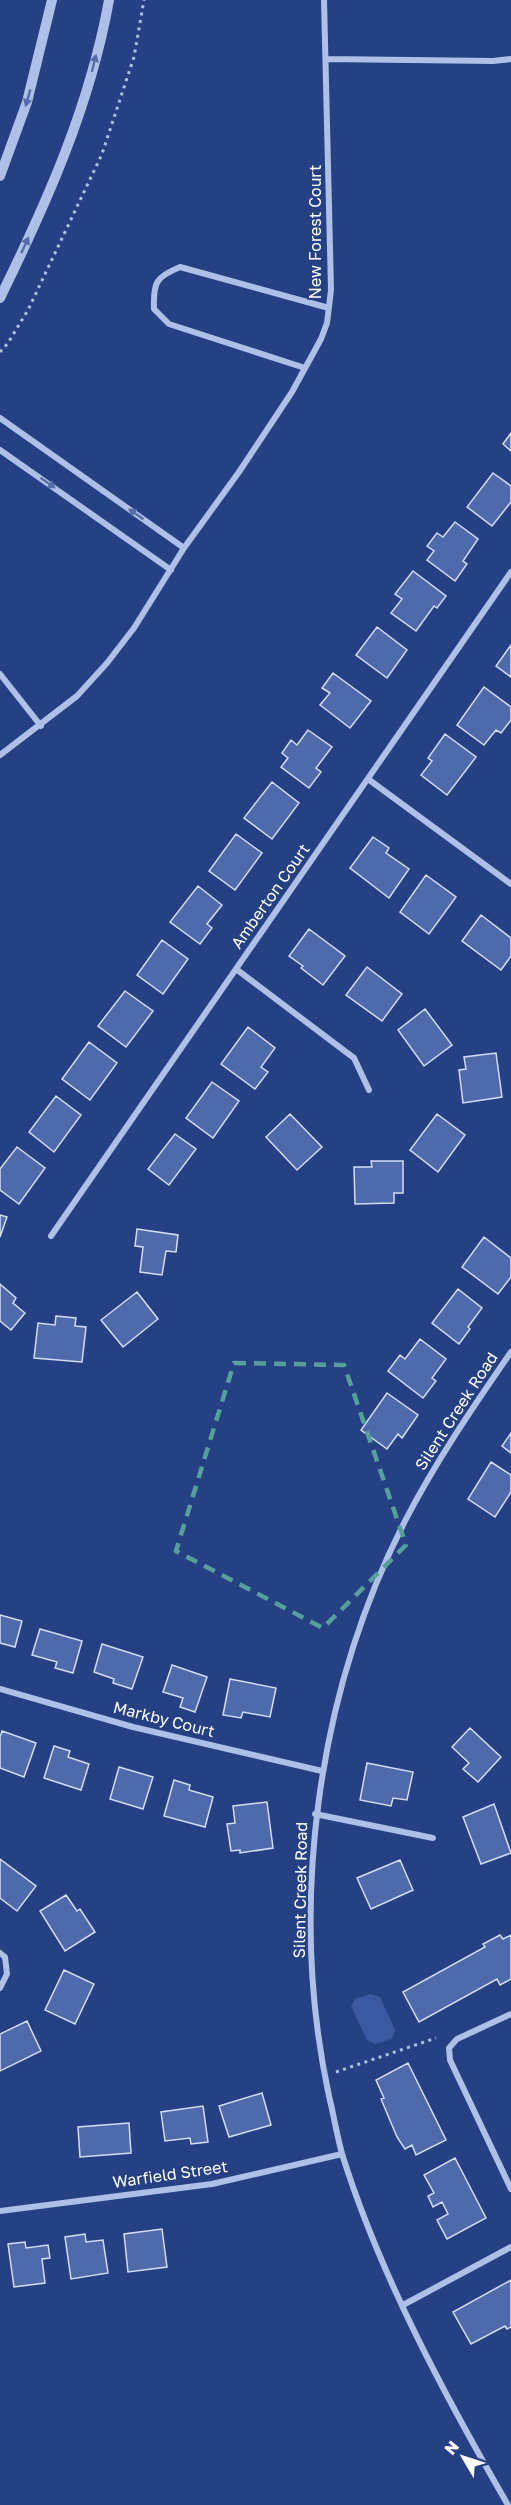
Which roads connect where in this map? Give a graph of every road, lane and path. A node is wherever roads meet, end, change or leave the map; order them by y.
1 (52, 0) edge
2 (109, 0) edge
3 (144, 0) edge
4 (324, 0) edge
5 (511, 58) edge
6 (326, 59) junction
7 (0, 176) edge
8 (0, 298) edge
9 (329, 308) junction
10 (0, 352) edge
11 (305, 368) junction
12 (0, 418) edge
13 (0, 450) edge
14 (184, 548) junction
15 (171, 570) junction
16 (511, 572) edge
17 (0, 674) edge
18 (41, 726) junction
19 (0, 755) edge
20 (368, 779) junction
21 (511, 884) edge
22 (236, 969) junction
23 (369, 1090) dead end
24 (51, 1236) dead end
25 (511, 1352) edge
26 (0, 1689) edge
27 (322, 1771) junction
28 (315, 1814) junction
29 (433, 1838) dead end
30 (0, 1953) edge
31 (0, 1988) edge
32 (511, 2014) edge
33 (436, 2038) dead end
34 (325, 2075) junction
35 (342, 2154) junction
36 (511, 2189) edge
37 (0, 2211) edge
38 (511, 2247) edge
39 (403, 2304) junction
40 (508, 2505) edge

1 -> 7 street
8 -> 2 street
3 - 10 path
4 - 6 street, New Forest Court
5 - 6 street
6 - 9 street, New Forest Court
9 - 11 street, New Forest Court
9 - 11 street
11 - 14 street, New Forest Court
14 -> 12 street
13 -> 15 street
14 - 15 street, New Forest Court
15 - 18 street, New Forest Court
16 - 20 street, Amberton Court
17 - 18 street
18 - 19 street, New Forest Court
20 - 21 street
20 - 22 street, Amberton Court
22 - 23 street
22 - 24 street, Amberton Court
25 - 27 street, Silent Creek Road
26 - 27 street, Markby Court
27 - 28 street, Silent Creek Road
28 - 29 street
28 - 34 street, Silent Creek Road
30 - 31 street
32 - 36 street
33 - 34 path
34 - 35 street, Silent Creek Road
35 - 37 street, Warfield Street
35 - 39 street, Silent Creek Road
38 - 39 street
39 - 40 street, Silent Creek Road

